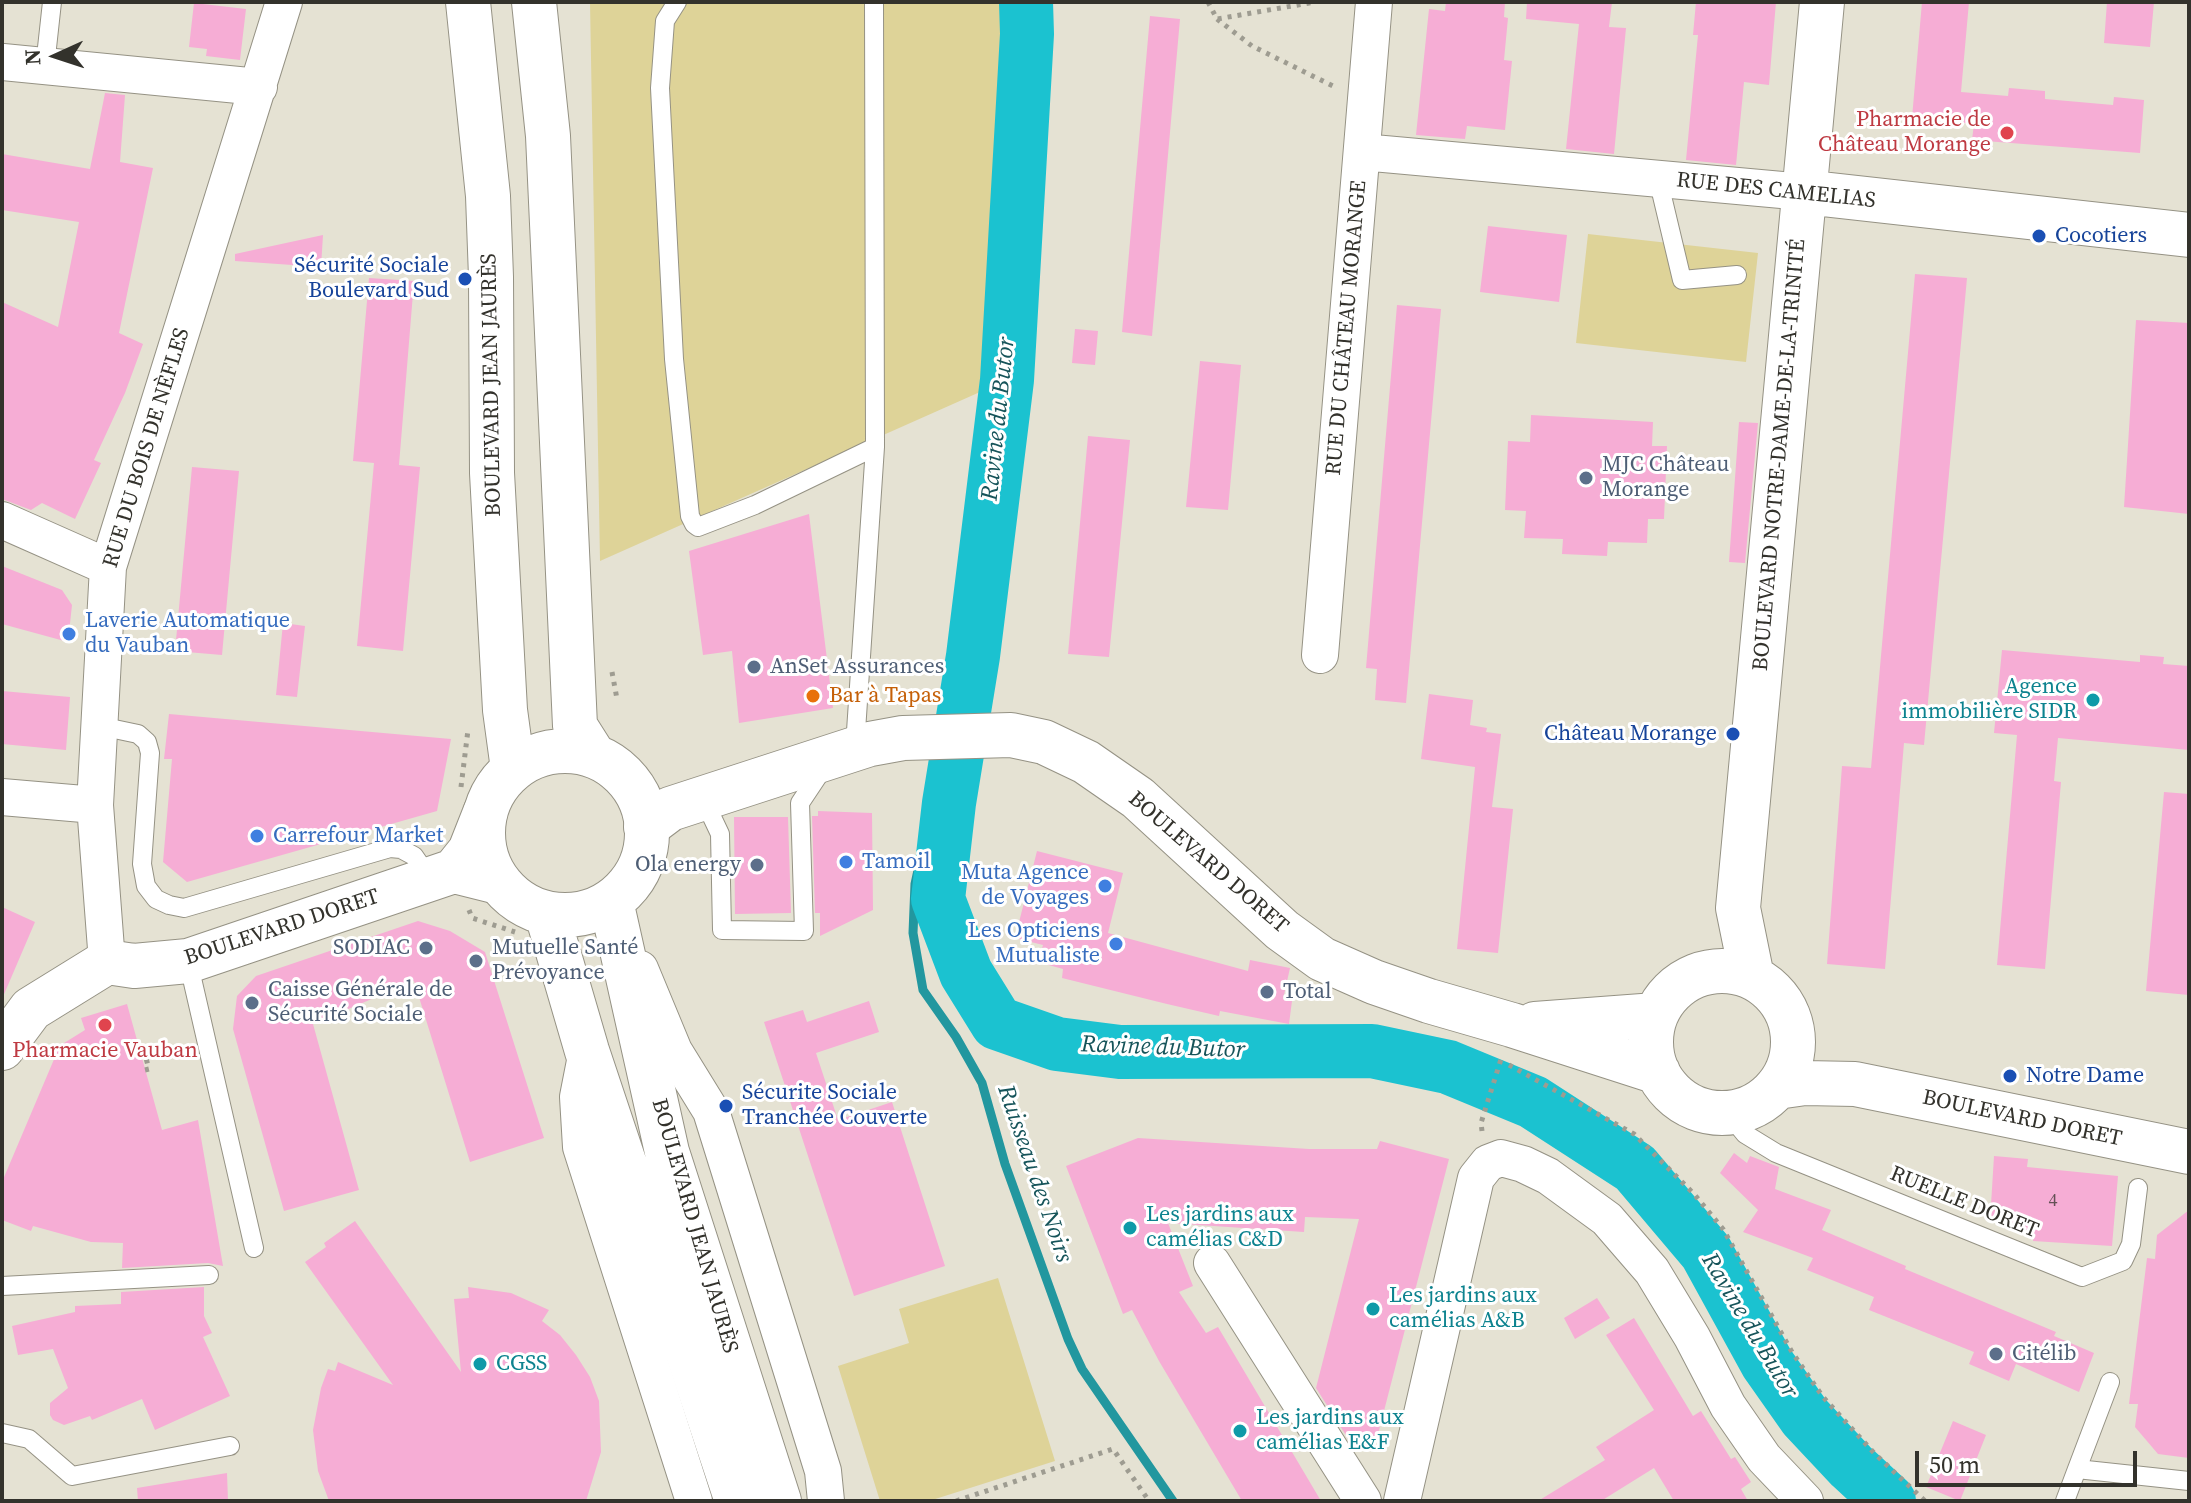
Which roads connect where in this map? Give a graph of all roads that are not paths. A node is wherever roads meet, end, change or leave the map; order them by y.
1 (52, 2) edge
2 (284, 2) edge
3 (468, 2) edge
4 (534, 2) edge
5 (677, 2) edge
6 (874, 2) edge
7 (1374, 2) edge
8 (1822, 2) edge
9 (3, 62) edge
10 (45, 66) junction
11 (259, 87) junction
12 (1362, 152) junction
13 (1658, 179) junction
14 (1804, 192) junction
15 (2189, 235) edge
16 (1737, 275) dead end
17 (875, 447) junction
18 (2, 520) edge
19 (108, 567) junction
20 (1320, 655) dead end
21 (100, 726) junction
22 (843, 753) junction
23 (594, 756) junction
24 (513, 769) junction
25 (2, 797) edge
26 (472, 804) junction
27 (95, 805) junction
28 (664, 808) junction
29 (442, 875) junction
30 (498, 882) junction
31 (611, 901) junction
32 (1738, 908) junction
33 (547, 914) junction
34 (188, 961) junction
35 (107, 962) junction
36 (1704, 973) junction
37 (1752, 977) junction
38 (1656, 1015) junction
39 (1793, 1039) junction
40 (1506, 1042) junction
41 (2, 1048) edge
42 (587, 1051) junction
43 (1658, 1072) junction
44 (1855, 1084) junction
45 (1777, 1087) junction
46 (1728, 1113) junction
47 (2189, 1152) edge
48 (2138, 1188) dead end
49 (254, 1248) dead end
50 (1212, 1263) dead end
51 (209, 1275) dead end
52 (2, 1286) edge
53 (2110, 1382) dead end
54 (2, 1433) edge
55 (230, 1446) dead end
56 (2077, 1469) junction
57 (2189, 1481) edge
58 (694, 1501) edge
59 (737, 1501) edge
60 (779, 1501) edge
61 (826, 1501) edge
62 (1363, 1501) edge
63 (1402, 1501) edge
64 (1805, 1501) edge
65 (2065, 1501) edge

1 - 10 lane
2 - 11 street, RUE DU BOIS DE NÈFLES
3 - 24 street, BOULEVARD JEAN JAURÈS
4 - 23 street
5 - 17 lane
6 - 17 lane
7 - 12 street, RUE DU CHÂTEAU MORANGE
8 - 14 street, BOULEVARD NOTRE-DAME-DE-LA-TRINITÉ
9 - 10 street
10 - 11 street
11 - 19 street, RUE DU BOIS DE NÈFLES
12 - 13 street, RUE DES CAMELIAS
12 - 20 street, RUE DU CHÂTEAU MORANGE
13 - 14 street, RUE DES CAMELIAS
13 - 16 lane
14 - 15 street, RUE DES CAMELIAS
14 - 32 street, BOULEVARD NOTRE-DAME-DE-LA-TRINITÉ
17 - 22 lane
18 - 19 street
19 - 21 street, RUE DU BOIS DE NÈFLES
21 - 27 street, RUE DU BOIS DE NÈFLES
21 - 29 lane
22 - 28 street, BOULEVARD DORET
22 - 28 lane
22 - 40 street, BOULEVARD DORET
23 - 24 street
23 - 28 street
24 - 26 street
25 - 27 street
26 - 29 street
26 - 30 street
27 - 35 street, RUE DU BOIS DE NÈFLES
28 - 31 street
29 - 30 street
29 - 34 street, BOULEVARD DORET
30 - 33 street
31 - 33 street
31 - 60 street, BOULEVARD JEAN JAURÈS
31 - 61 street
32 - 36 street, BOULEVARD NOTRE-DAME-DE-LA-TRINITÉ
32 - 37 street, BOULEVARD NOTRE-DAME-DE-LA-TRINITÉ
33 - 42 street, BOULEVARD JEAN JAURÈS
34 - 35 street, BOULEVARD DORET
34 - 49 lane
35 - 41 street
36 - 37 street
36 - 38 street
37 - 39 street
38 - 40 street, BOULEVARD DORET
38 - 43 street
39 - 44 street, BOULEVARD DORET
39 - 45 street
40 - 43 street, BOULEVARD DORET
42 - 58 street
42 - 59 street, BOULEVARD JEAN JAURÈS
43 - 46 street
44 - 45 street, BOULEVARD DORET
44 - 47 street, BOULEVARD DORET
45 - 46 street
46 - 48 lane, RUELLE DORET
50 - 62 street
51 - 52 lane
53 - 56 lane
54 - 55 lane
56 - 57 lane
56 - 65 lane
63 - 64 street

